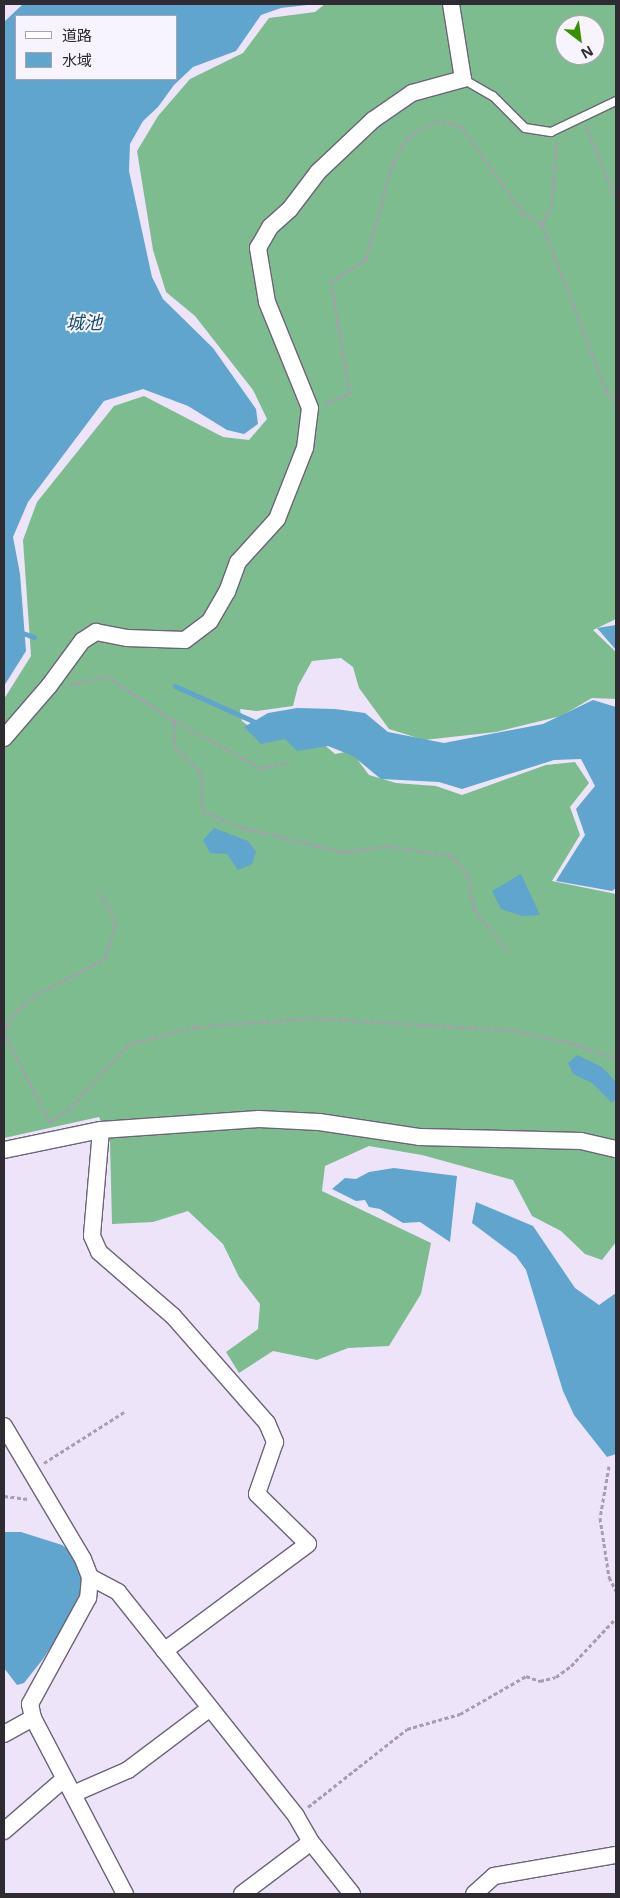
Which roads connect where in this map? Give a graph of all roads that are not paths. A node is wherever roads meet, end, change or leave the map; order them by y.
1 (451, 4) edge
2 (463, 79) junction
3 (616, 101) edge
4 (4, 738) edge
5 (101, 1130) junction
6 (616, 1149) edge
7 (4, 1150) edge
8 (4, 1426) edge
9 (90, 1577) junction
10 (164, 1652) junction
11 (209, 1709) junction
12 (33, 1718) junction
13 (4, 1734) edge
14 (64, 1779) junction
15 (73, 1794) junction
16 (4, 1831) edge
17 (311, 1842) junction
18 (616, 1854) edge
19 (125, 1894) edge
20 (242, 1894) edge
21 (352, 1894) edge
22 (474, 1894) edge

1 - 2 street
2 - 3 lane
2 - 4 street
5 - 6 street
5 - 7 street
5 - 10 street
8 - 9 street
9 - 10 street
9 - 12 street
10 - 11 street
11 - 15 street
11 - 17 street
12 - 13 street
12 - 14 street
14 - 15 street
14 - 16 street
15 - 19 street
17 - 20 street
17 - 21 street
18 - 22 street

